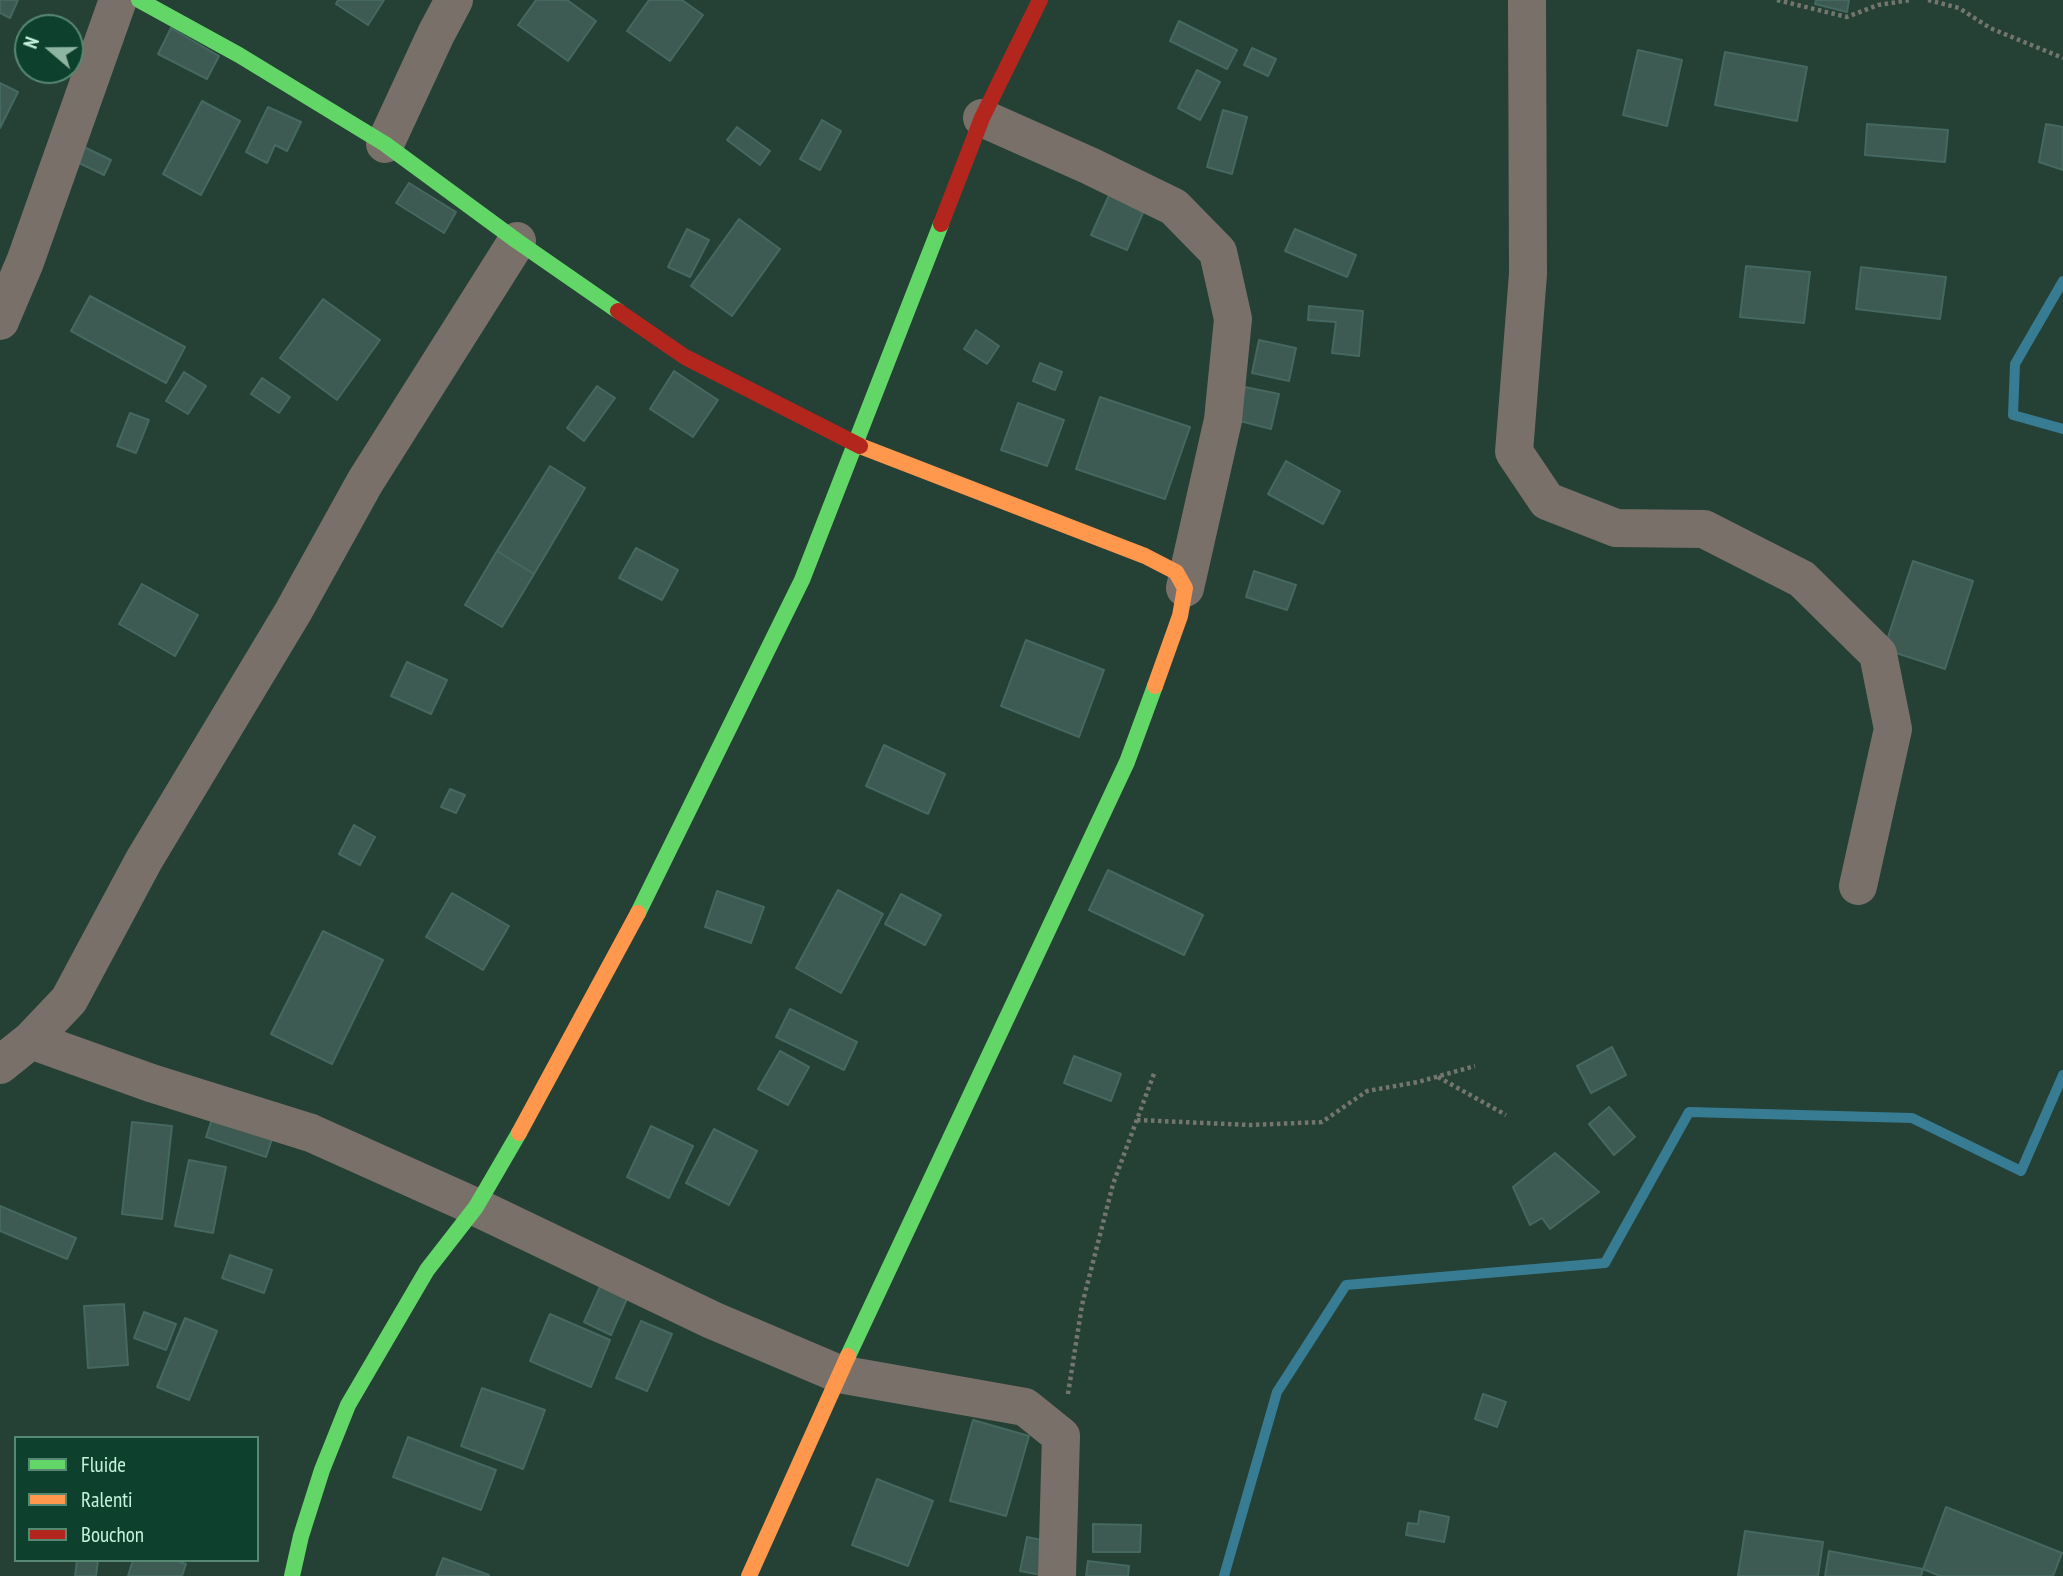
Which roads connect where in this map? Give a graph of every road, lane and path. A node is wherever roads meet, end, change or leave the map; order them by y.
1 (118, 0) edge
2 (139, 0) edge
3 (454, 0) edge
4 (1040, 0) edge
5 (1527, 0) edge
6 (1777, 0) edge
7 (1911, 0) edge
8 (1928, 0) edge
9 (2063, 58) edge
10 (982, 118) junction
11 (385, 144) junction
12 (517, 242) junction
13 (0, 321) edge
14 (854, 444) junction
15 (1185, 587) junction
16 (1858, 886) dead end
17 (31, 1040) junction
18 (0, 1065) edge
19 (1475, 1066) dead end
20 (1155, 1071) dead end
21 (1438, 1077) junction
22 (1506, 1115) dead end
23 (1137, 1120) junction
24 (476, 1208) junction
25 (839, 1374) junction
26 (1061, 1436) junction
27 (292, 1576) edge
28 (748, 1576) edge
29 (1057, 1576) edge

1 - 13 street
2 - 11 street
3 - 11 street
4 - 10 street
5 - 16 street
6 - 7 path
8 - 9 path
10 - 14 street
10 - 15 street
11 - 12 street
12 - 14 street
12 - 17 street
14 - 15 street
14 - 24 street
15 - 25 street
17 - 18 street
17 - 24 street
19 - 21 path
20 - 23 path
21 - 22 path
21 - 23 path
23 - 26 path
24 - 25 street
24 - 27 street
25 - 26 street
25 - 28 street
26 - 29 street

